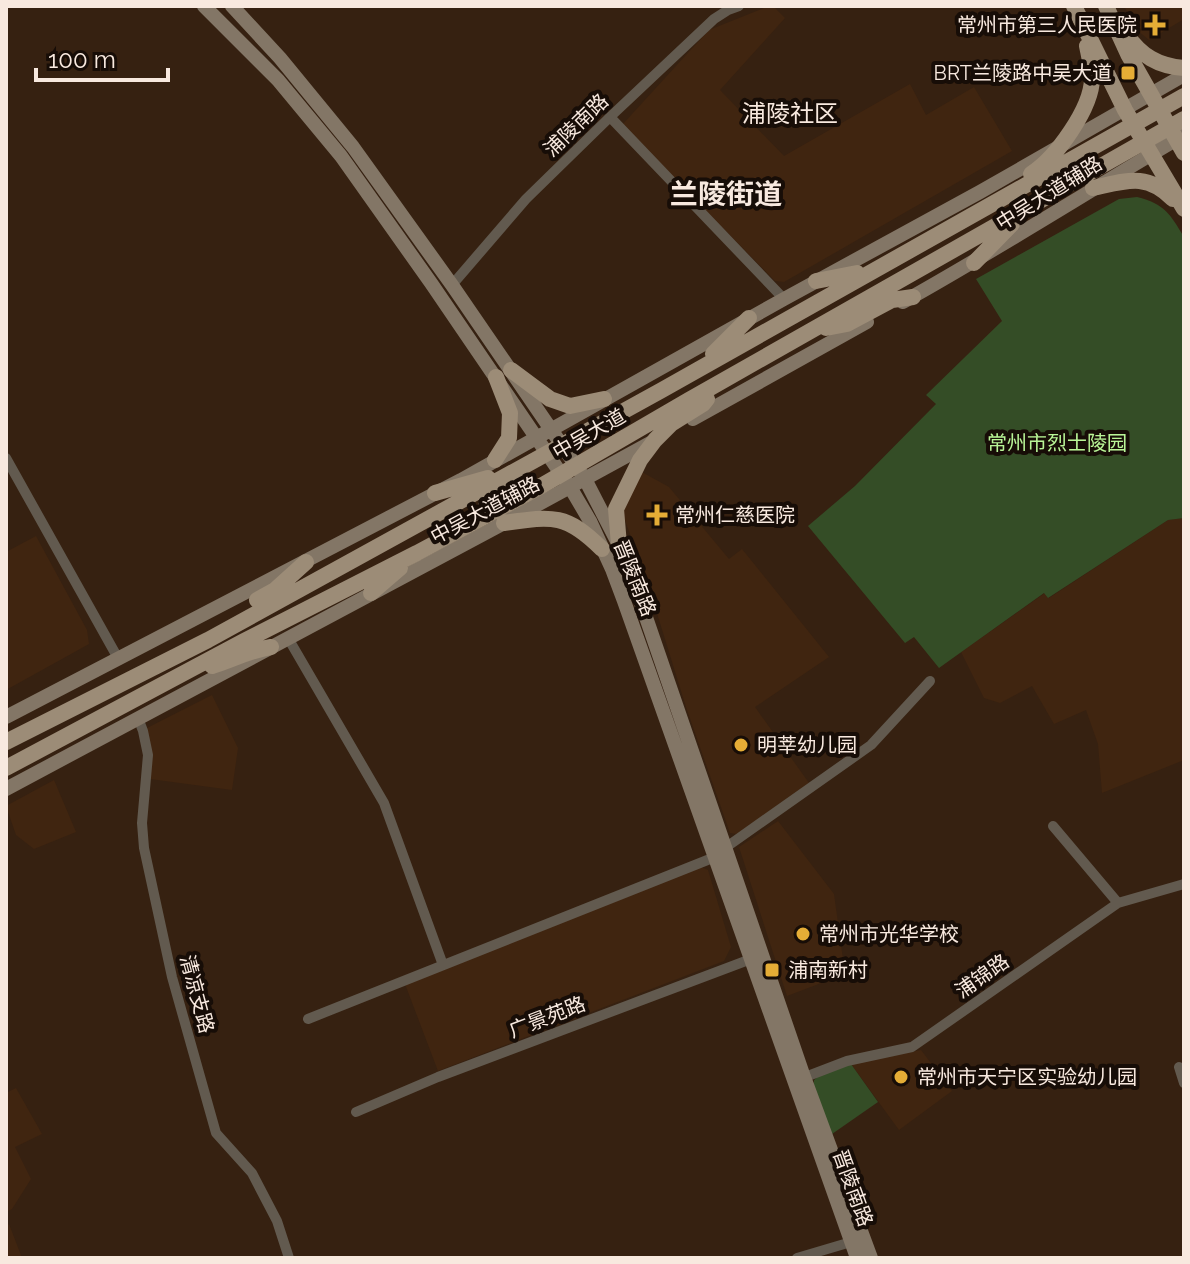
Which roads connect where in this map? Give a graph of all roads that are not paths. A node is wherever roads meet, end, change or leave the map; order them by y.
1 (204, 6) edge
2 (232, 6) edge
3 (739, 6) edge
4 (1074, 6) edge
5 (1107, 6) edge
6 (1085, 29) junction
7 (1184, 68) edge
8 (1184, 75) edge
9 (1151, 95) junction
10 (1184, 96) edge
11 (1160, 110) junction
12 (610, 117) junction
13 (1129, 118) junction
14 (1180, 135) edge
15 (1058, 148) junction
16 (1148, 148) junction
17 (1087, 151) junction
18 (1098, 169) junction
19 (1093, 188) junction
20 (990, 206) junction
21 (1027, 209) junction
22 (1184, 211) edge
23 (910, 250) junction
24 (974, 263) junction
25 (816, 281) junction
26 (452, 285) junction
27 (913, 297) junction
28 (784, 299) junction
29 (749, 318) junction
30 (769, 329) junction
31 (809, 332) junction
32 (503, 374) junction
33 (721, 382) junction
34 (662, 390) junction
35 (604, 399) junction
36 (551, 428) junction
37 (536, 437) junction
38 (655, 440) junction
39 (611, 444) junction
40 (554, 448) junction
41 (6, 458) edge
42 (495, 460) junction
43 (513, 471) junction
44 (573, 476) junction
45 (488, 484) junction
46 (435, 493) junction
47 (504, 523) junction
48 (610, 547) junction
49 (306, 562) junction
50 (369, 586) junction
51 (242, 620) junction
52 (288, 638) junction
53 (208, 640) junction
54 (271, 647) junction
55 (119, 660) junction
56 (176, 677) junction
57 (930, 681) dead end
58 (134, 699) junction
59 (62, 713) junction
60 (6, 717) edge
61 (138, 718) junction
62 (9, 741) edge
63 (6, 760) edge
64 (6, 768) edge
65 (6, 789) edge
66 (1053, 826) dead end
67 (720, 852) junction
68 (1184, 884) edge
69 (1118, 903) junction
70 (751, 959) junction
71 (443, 965) junction
72 (308, 1019) dead end
73 (1179, 1067) dead end
74 (799, 1079) junction
75 (1184, 1083) edge
76 (356, 1112) dead end
77 (851, 1242) junction
78 (289, 1258) edge
79 (797, 1258) edge
80 (857, 1258) edge
81 (871, 1258) edge

1 - 32 main road, 晋陵南路
2 - 26 main road, 晋陵南路
3 - 12 street, 浦陵南路
4 - 6 main road
5 - 7 main road
5 - 9 main road
6 - 13 main road
6 - 15 main road
8 - 9 main road, 中吴大道辅路
9 - 11 main road
9 - 13 main road, 中吴大道辅路
10 - 11 main road, 中吴大道
11 - 13 main road, 中吴大道
11 - 14 main road
12 - 26 street, 浦陵南路
12 - 28 street
13 - 15 main road, 中吴大道辅路
13 - 16 main road
13 - 17 main road, 中吴大道
14 - 16 main road, 中吴大道
15 - 20 main road
15 - 25 main road, 中吴大道辅路
16 - 18 main road, 中吴大道
16 - 19 main road, 中吴大道辅路
16 - 22 main road
17 - 18 main road
17 - 20 main road, 中吴大道
18 - 21 main road, 中吴大道
19 - 22 main road
19 - 24 main road, 中吴大道辅路
20 - 23 main road, 中吴大道
21 - 24 main road
21 - 31 main road, 中吴大道
23 - 25 main road
23 - 30 main road, 中吴大道
24 - 27 main road, 中吴大道辅路
25 - 28 main road, 中吴大道辅路
26 - 32 main road, 晋陵南路
27 - 31 main road
27 - 38 main road, 中吴大道辅路
28 - 29 main road, 中吴大道辅路
29 - 34 main road
29 - 35 main road, 中吴大道辅路
30 - 34 main road, 中吴大道
30 - 39 main road
31 - 33 main road, 中吴大道
32 - 35 main road
32 - 36 main road, 晋陵南路
32 - 37 main road, 晋陵南路
32 - 42 main road
33 - 38 main road
33 - 39 main road, 中吴大道
34 - 40 main road, 中吴大道
35 - 36 main road, 中吴大道辅路
36 - 37 main road, 中吴大道辅路
36 - 40 main road, 晋陵南路
37 - 40 main road, 晋陵南路
37 - 42 main road, 中吴大道辅路
38 - 44 main road, 中吴大道辅路
38 - 48 main road
39 - 44 main road, 中吴大道
40 - 43 main road, 中吴大道
40 - 44 main road, 晋陵南路
41 - 55 street
42 - 46 main road, 中吴大道辅路
43 - 45 main road, 中吴大道
43 - 46 main road
44 - 47 main road, 中吴大道辅路
44 - 48 main road, 晋陵南路
44 - 50 main road, 中吴大道
45 - 50 main road
45 - 51 main road, 中吴大道
46 - 49 main road, 中吴大道辅路
47 - 48 main road
47 - 50 main road, 中吴大道辅路
48 - 67 main road, 晋陵南路
49 - 53 main road
49 - 55 main road, 中吴大道辅路
50 - 52 main road, 中吴大道辅路
50 - 56 main road
51 - 53 main road, 中吴大道
51 - 58 main road
52 - 54 main road, 中吴大道辅路
52 - 71 street
53 - 59 main road, 中吴大道
54 - 56 main road
54 - 61 main road, 中吴大道辅路
55 - 60 main road, 中吴大道辅路
56 - 58 main road
57 - 67 street
58 - 64 main road
59 - 62 main road, 中吴大道
59 - 63 main road
61 - 65 main road, 中吴大道辅路
61 - 78 street, 清凉支路
66 - 69 street
67 - 70 main road, 晋陵南路
67 - 71 street
67 - 74 main road, 晋陵南路
68 - 69 street, 浦锦路
69 - 74 street, 浦锦路
70 - 74 main road, 晋陵南路
70 - 76 street, 广景苑路
71 - 72 street
73 - 75 street
74 - 77 main road, 晋陵南路
74 - 81 main road, 晋陵南路
77 - 79 street
77 - 80 main road, 晋陵南路

